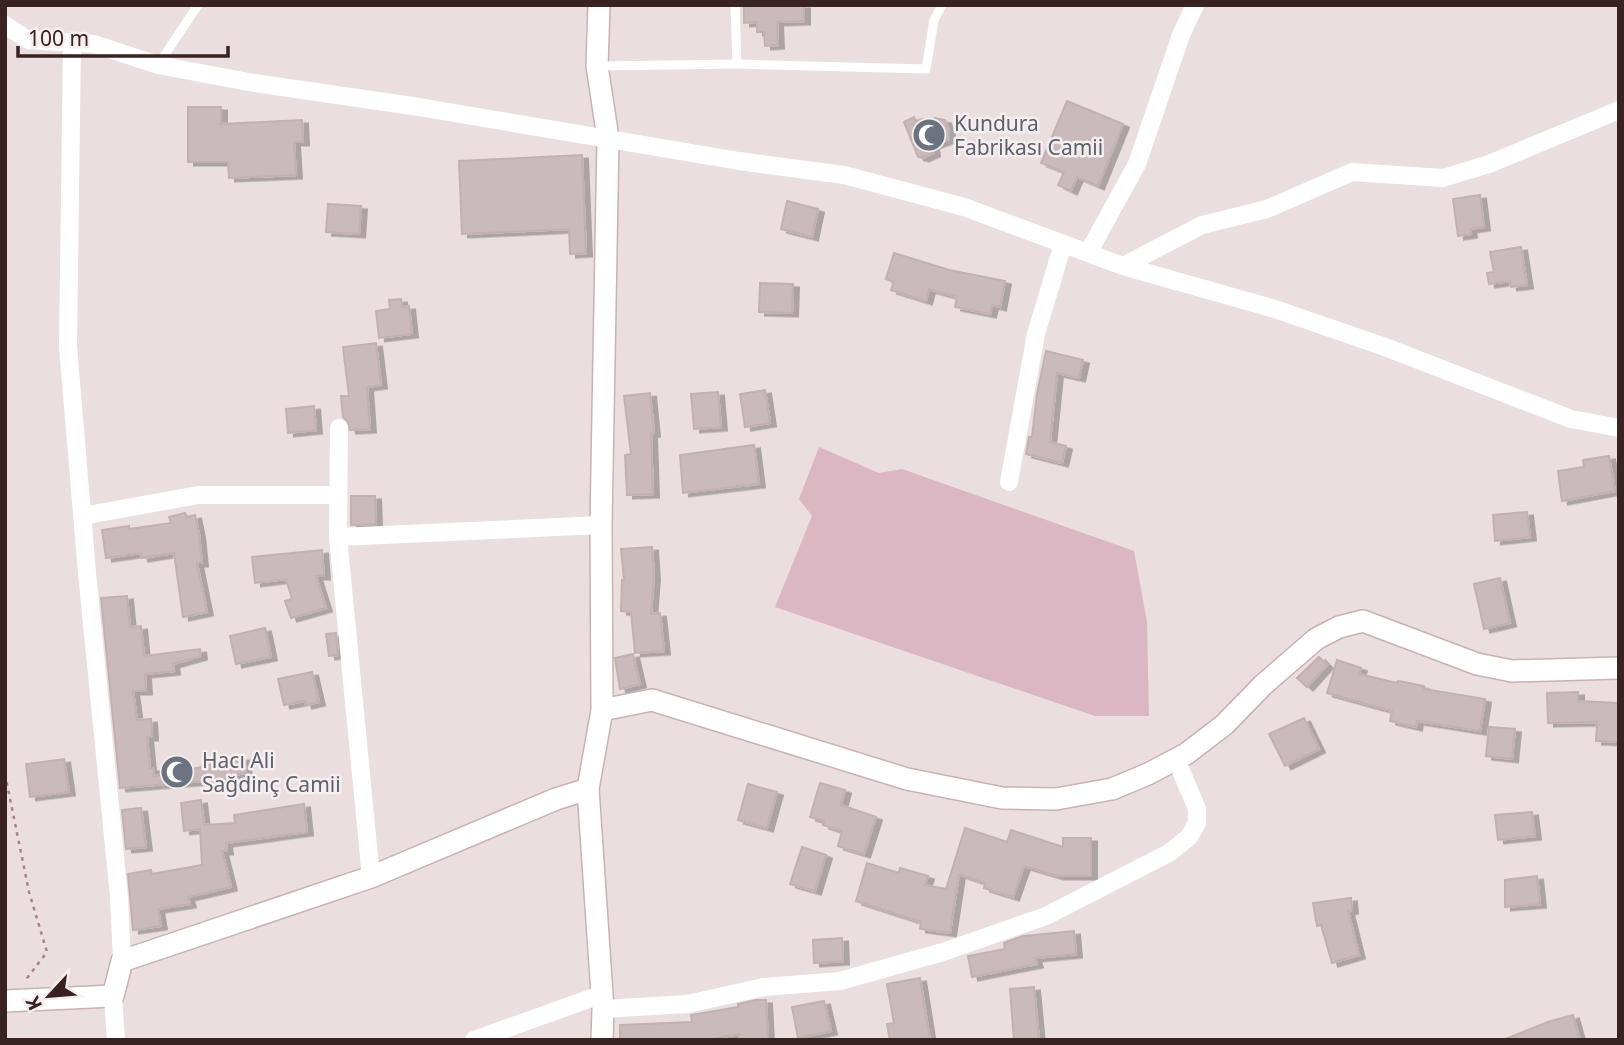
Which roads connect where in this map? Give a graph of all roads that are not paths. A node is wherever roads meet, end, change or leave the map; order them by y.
1 (198, 5) edge
2 (599, 5) edge
3 (735, 5) edge
4 (942, 5) edge
5 (1195, 5) edge
6 (5, 25) edge
7 (5, 40) edge
8 (27, 40) junction
9 (72, 43) junction
10 (737, 64) junction
11 (158, 65) junction
12 (597, 66) junction
13 (1619, 110) edge
14 (608, 138) junction
15 (1063, 244) junction
16 (1088, 253) junction
17 (1123, 266) junction
18 (339, 428) dead end
19 (1619, 428) edge
20 (1009, 482) dead end
21 (337, 495) junction
22 (82, 516) junction
23 (601, 525) junction
24 (338, 537) junction
25 (1619, 668) edge
26 (602, 710) junction
27 (1177, 759) junction
28 (588, 789) junction
29 (372, 877) junction
30 (122, 961) junction
31 (113, 996) junction
32 (5, 1001) edge
33 (602, 1002) junction
34 (116, 1040) edge
35 (474, 1040) edge
36 (602, 1040) edge

1 - 11 lane
2 - 12 street
3 - 10 lane
4 - 10 lane
5 - 16 street
6 - 8 street
7 - 8 street
8 - 9 street
9 - 11 street
9 - 22 street
10 - 12 lane
11 - 14 street
12 - 14 street
13 - 17 street
14 - 15 street
14 - 23 street
15 - 16 street
15 - 20 street
16 - 17 street
17 - 19 street
18 - 21 street
21 - 22 street
21 - 24 street
22 - 30 street
23 - 24 street
23 - 26 street
24 - 29 street
25 - 27 street
26 - 27 street
26 - 28 street
27 - 33 street
28 - 29 street
28 - 33 street
29 - 30 street
30 - 31 street
31 - 32 street
31 - 34 street
33 - 35 street
33 - 36 street

